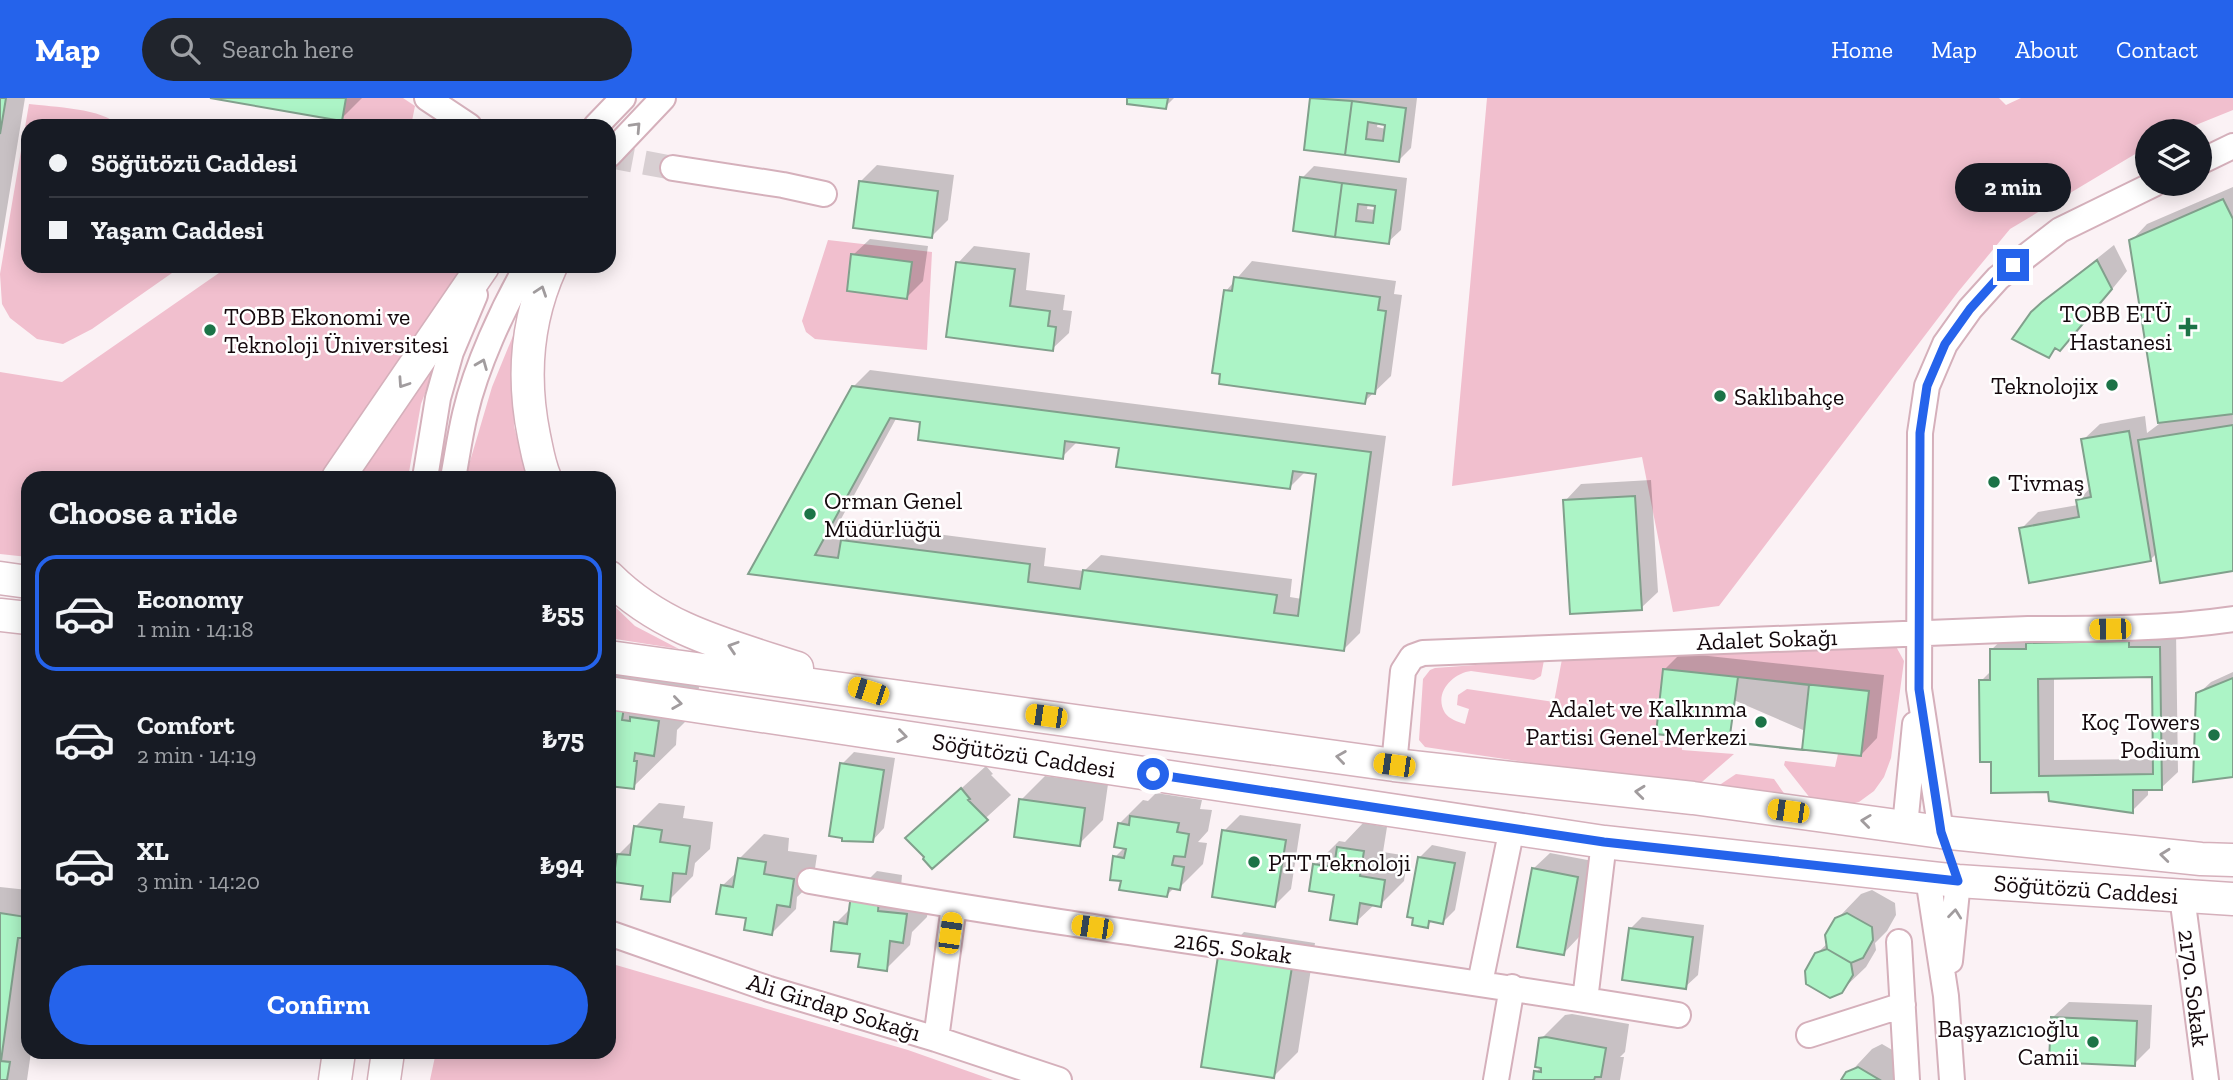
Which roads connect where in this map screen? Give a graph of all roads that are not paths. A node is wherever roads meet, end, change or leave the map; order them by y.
1 (427, 98) edge
2 (623, 98) edge
3 (663, 98) edge
4 (459, 119) edge
5 (604, 119) edge
6 (2233, 146) edge
7 (616, 148) edge
8 (2212, 156) edge
9 (673, 168) tunnel mouth
10 (2135, 193) edge
11 (824, 194) dead end
12 (481, 273) edge
13 (483, 273) edge
14 (523, 273) edge
15 (548, 273) edge
16 (343, 471) edge
17 (426, 471) edge
18 (454, 471) edge
19 (543, 471) edge
20 (616, 583) edge
21 (0, 615) edge
22 (21, 617) edge
23 (2233, 619) edge
24 (1918, 634) junction
25 (616, 658) edge
26 (1919, 689) junction
27 (868, 691) junction
28 (616, 694) edge
29 (1394, 765) junction
30 (1905, 827) junction
31 (1512, 828) junction
32 (1941, 832) junction
33 (1604, 842) junction
34 (2233, 860) edge
35 (1943, 879) junction
36 (810, 881) dead end
37 (2182, 896) junction
38 (2233, 899) edge
39 (954, 906) junction
40 (616, 935) edge
41 (1899, 942) dead end
42 (1480, 983) junction
43 (1512, 988) junction
44 (1585, 1000) junction
45 (1903, 1005) junction
46 (1678, 1015) dead end
47 (1809, 1035) dead end
48 (936, 1039) junction
49 (338, 1059) edge
50 (368, 1059) edge
51 (387, 1059) edge
52 (335, 1080) edge
53 (365, 1080) edge
54 (384, 1080) edge
55 (1059, 1080) edge
56 (1496, 1080) edge
57 (1907, 1080) edge
58 (1952, 1080) edge
59 (2206, 1080) edge

1 - 4 street
2 - 5 street
7 -> 3 street
6 - 8 street
9 - 11 street
10 - 24 street
12 -> 16 main road
13 - 17 street
18 -> 14 street
19 -> 15 main road
27 -> 20 main road
21 - 22 main road
23 - 24 street, Adalet Sokağı
24 - 26 street
24 - 29 street, Adalet Sokağı
25 - 27 main road, Söğütözü Caddesi
26 - 30 street
26 - 32 street
29 -> 27 main road, Söğütözü Caddesi
28 -> 31 main road, Söğütözü Caddesi
30 -> 29 main road, Söğütözü Caddesi
30 - 32 main road, Söğütözü Caddesi
30 - 35 main road
31 - 33 main road, Söğütözü Caddesi
31 - 42 street
34 -> 32 main road, Söğütözü Caddesi
32 - 35 main road
33 - 35 main road, Söğütözü Caddesi
33 - 44 street
35 - 37 main road, Söğütözü Caddesi
35 - 58 street
36 - 39 street, 2165. Sokak
37 - 38 main road, Söğütözü Caddesi
37 - 59 street, 2170. Sokak
39 - 42 street, 2165. Sokak
39 - 48 street
40 - 48 street, Ali Girdap Sokağı
41 - 45 street
42 - 43 street, 2165. Sokak
43 - 44 street, 2165. Sokak
43 - 56 street
44 - 46 street, 2165. Sokak
45 - 47 street
45 - 57 street
48 - 55 street, Ali Girdap Sokağı
49 - 52 main road
50 - 53 main road
51 - 54 main road

